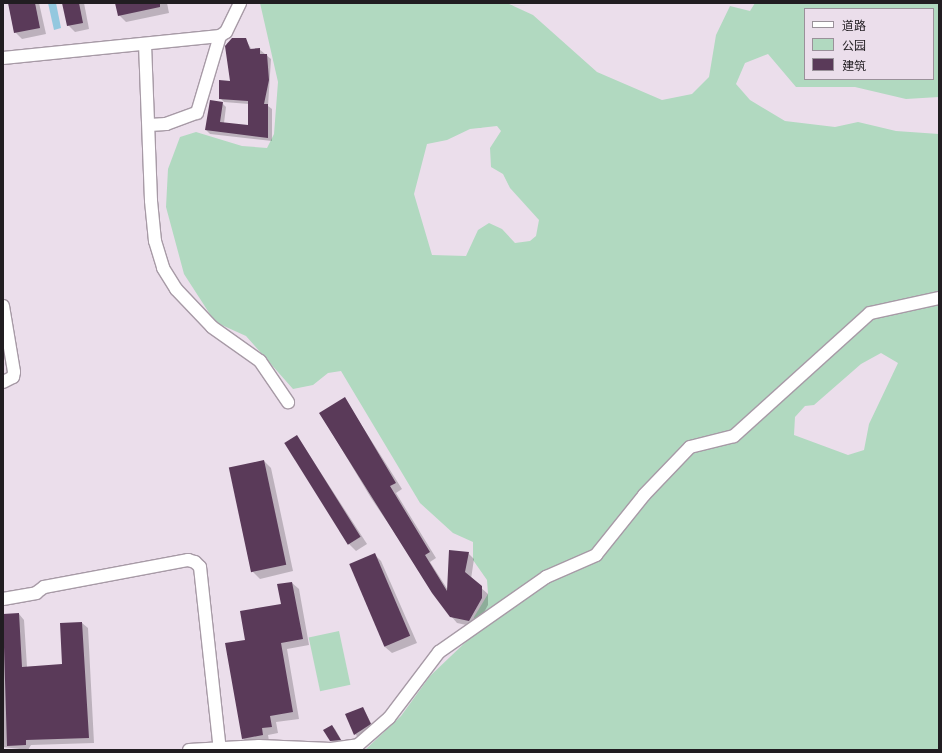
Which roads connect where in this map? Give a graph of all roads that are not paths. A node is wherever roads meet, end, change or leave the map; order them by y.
1 (240, 3) edge
2 (220, 36) junction
3 (145, 44) junction
4 (3, 58) edge
5 (149, 124) junction
6 (939, 298) edge
7 (3, 306) edge
8 (3, 382) edge
9 (288, 402) dead end
10 (3, 599) edge
11 (220, 748) edge
12 (188, 750) edge

1 - 2 street
2 - 3 street
2 - 5 street
3 - 4 street
3 - 5 street
5 - 9 street
6 - 11 street
7 - 8 street
10 - 11 street
11 - 12 street

